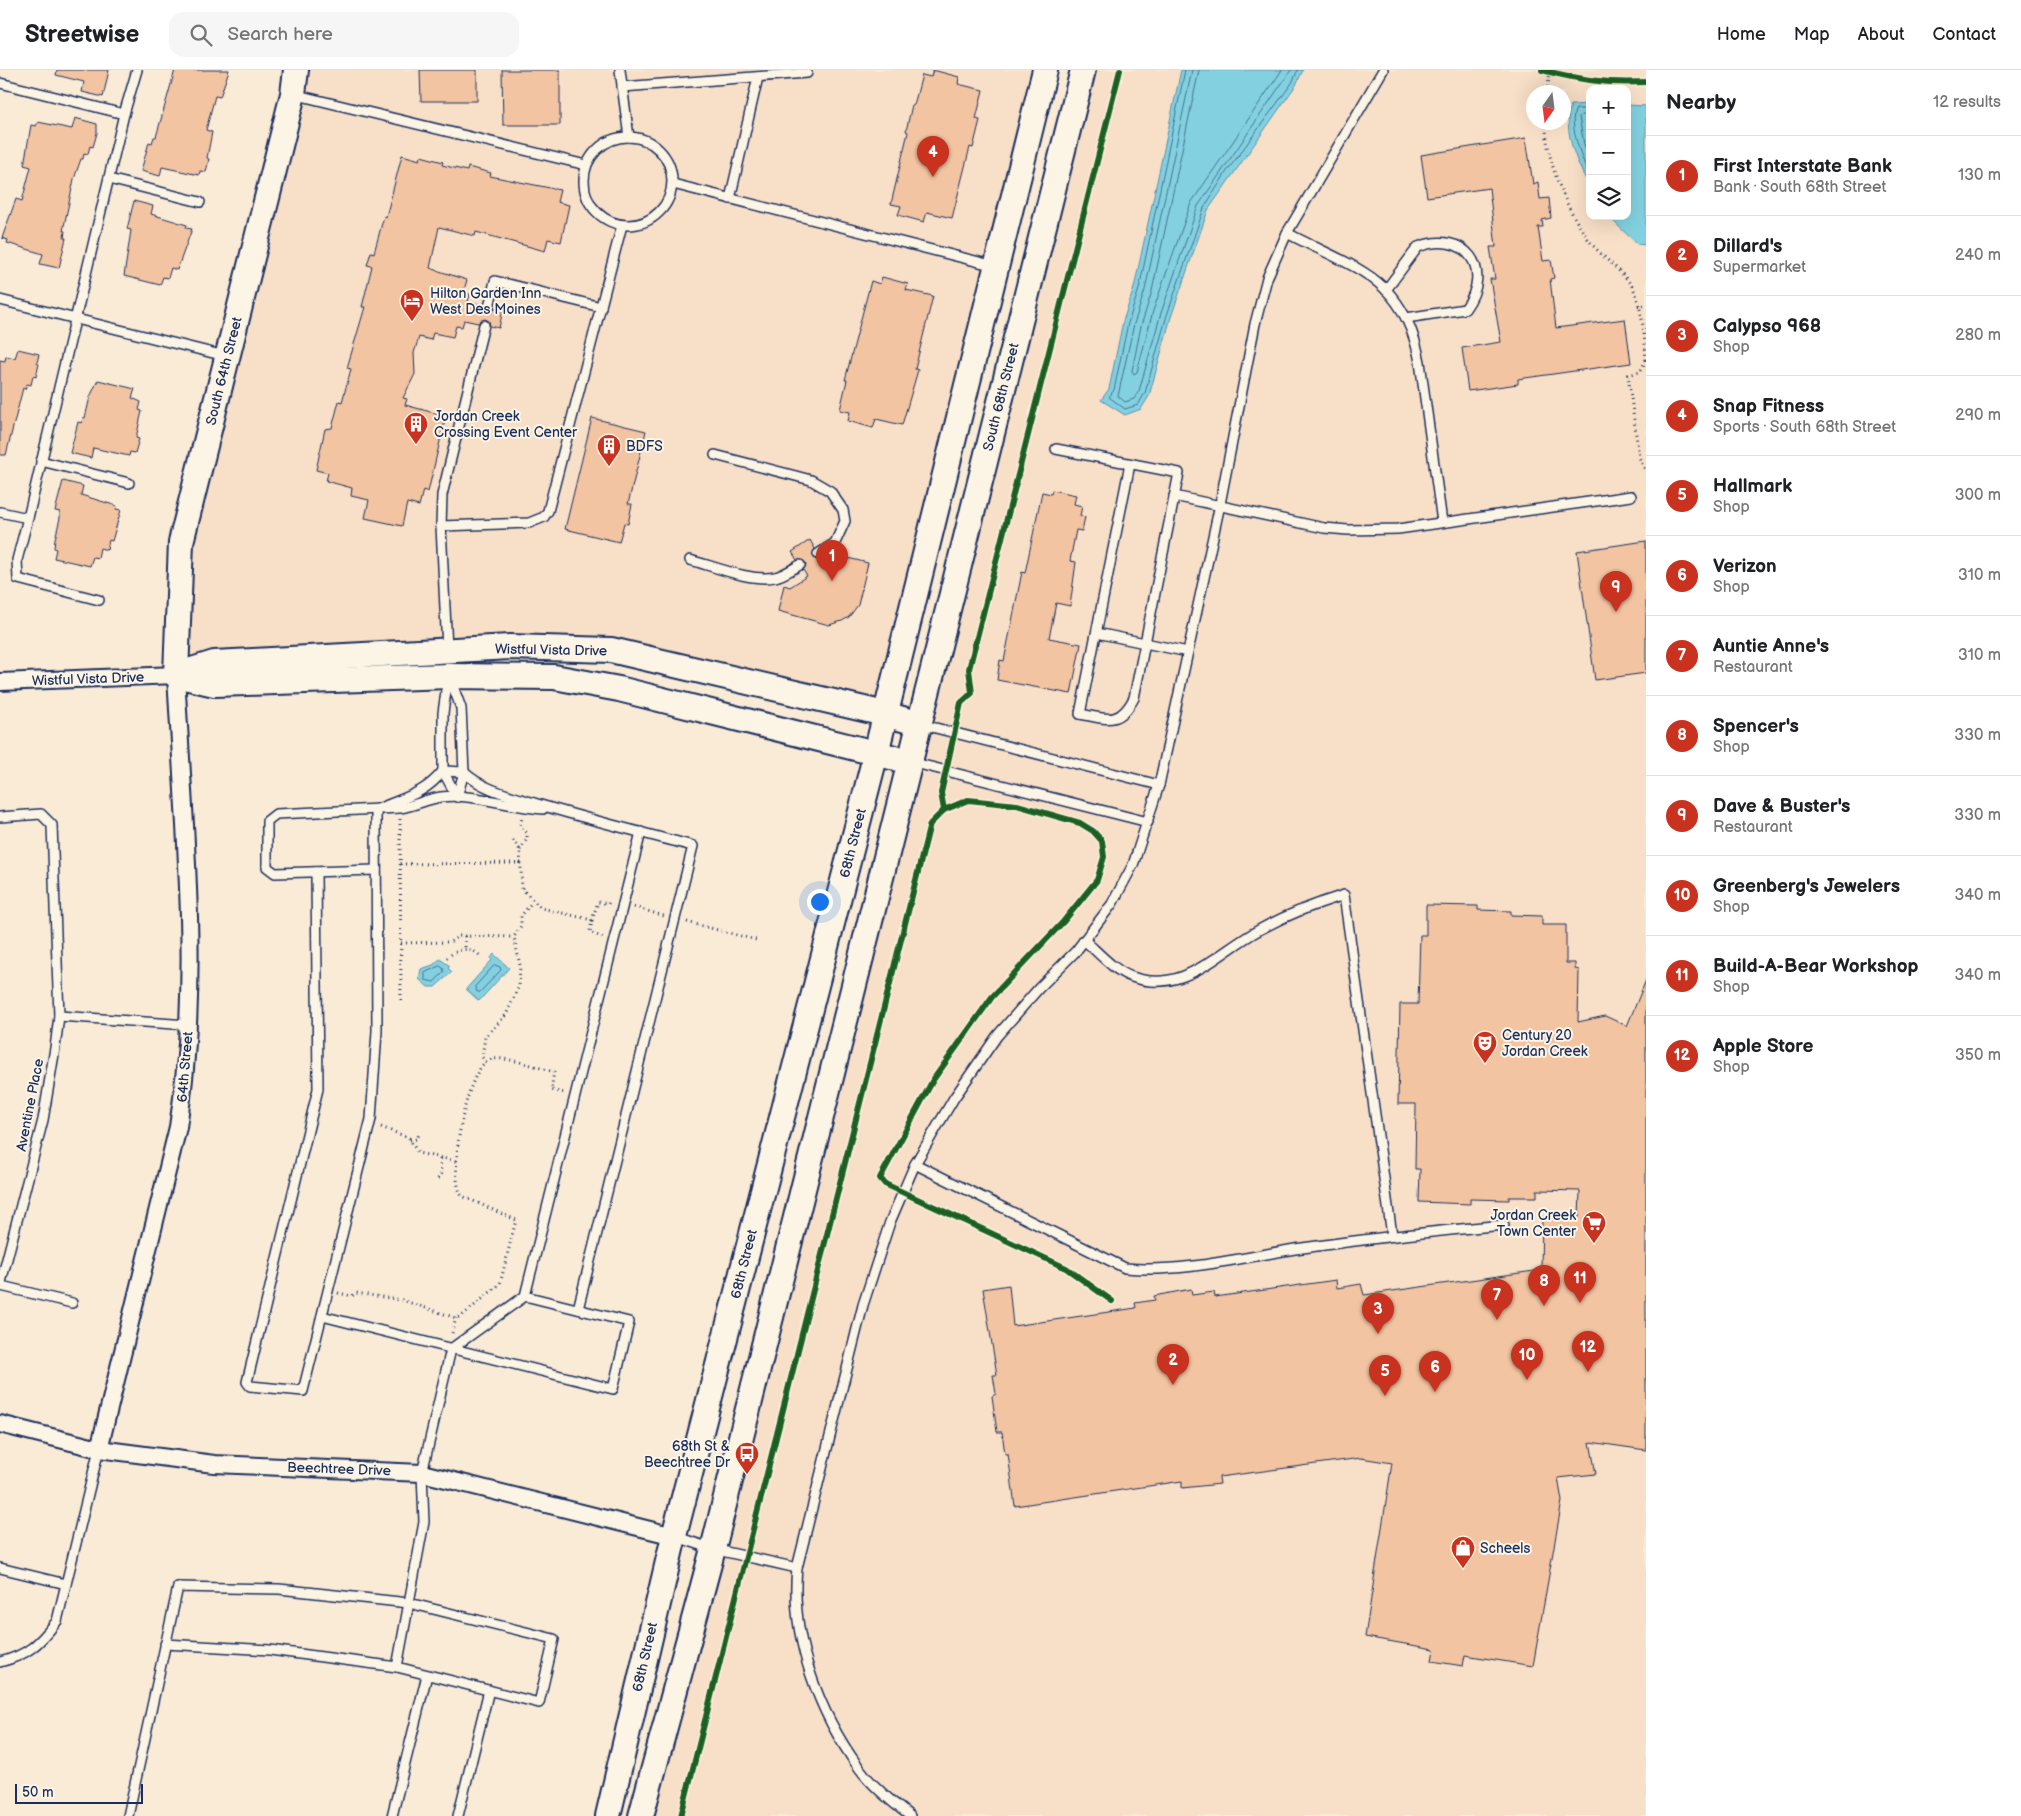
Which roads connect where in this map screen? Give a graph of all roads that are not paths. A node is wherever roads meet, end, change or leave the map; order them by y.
1 (137, 70) edge
2 (296, 70) edge
3 (620, 70) edge
4 (1044, 70) edge
5 (1083, 70) edge
6 (1383, 70) edge
7 (807, 73) dead end
8 (758, 77) junction
9 (0, 83) edge
10 (622, 87) junction
11 (293, 94) junction
12 (124, 114) junction
13 (629, 137) junction
14 (586, 165) junction
15 (109, 180) junction
16 (673, 184) junction
17 (730, 199) junction
18 (200, 202) dead end
19 (622, 225) junction
20 (1287, 233) junction
21 (996, 266) junction
22 (1386, 290) junction
23 (0, 300) edge
24 (489, 307) dead end
25 (600, 307) junction
26 (1406, 318) junction
27 (75, 319) junction
28 (484, 325) dead end
29 (228, 357) junction
30 (1056, 449) dead end
31 (715, 456) dead end
32 (42, 460) junction
33 (1130, 464) junction
34 (129, 483) dead end
35 (1174, 496) junction
36 (1631, 496) dead end
37 (1219, 505) junction
38 (0, 512) edge
39 (28, 518) junction
40 (1442, 522) junction
41 (441, 526) junction
42 (818, 554) dead end
43 (690, 560) dead end
44 (800, 565) dead end
45 (99, 600) dead end
46 (1097, 633) junction
47 (1145, 643) junction
48 (1188, 652) junction
49 (448, 663) junction
50 (176, 676) junction
51 (0, 682) edge
52 (885, 714) junction
53 (920, 724) junction
54 (876, 753) junction
55 (911, 762) junction
56 (443, 771) junction
57 (464, 772) junction
58 (1159, 785) junction
59 (457, 798) junction
60 (376, 810) junction
61 (556, 810) junction
62 (0, 817) edge
63 (1148, 822) junction
64 (641, 832) junction
65 (376, 870) junction
66 (316, 872) junction
67 (1084, 940) junction
68 (59, 1016) junction
69 (188, 1025) junction
70 (915, 1164) junction
71 (1504, 1226) dead end
72 (1392, 1235) junction
73 (0, 1286) edge
74 (525, 1296) junction
75 (72, 1303) dead end
76 (578, 1309) junction
77 (322, 1316) junction
78 (451, 1349) junction
79 (0, 1424) edge
80 (99, 1449) junction
81 (422, 1473) junction
82 (674, 1536) junction
83 (713, 1549) junction
84 (0, 1568) edge
85 (797, 1568) junction
86 (66, 1584) junction
87 (409, 1604) junction
88 (165, 1644) junction
89 (0, 1662) edge
90 (397, 1667) junction
91 (427, 1675) junction
92 (489, 1690) junction
93 (128, 1816) edge
94 (392, 1816) edge
95 (458, 1816) edge
96 (608, 1816) edge
97 (641, 1816) edge
98 (910, 1816) edge

1 - 12 lane
2 - 11 street, South 64th Street
3 - 10 lane
4 - 21 street
5 - 53 street, South 68th Street
6 - 20 lane
7 - 8 lane
8 - 10 lane
8 - 17 lane
9 - 12 lane
10 - 13 lane
11 - 14 lane
11 - 29 street, South 64th Street
12 - 15 lane
13 - 14 lane
13 - 16 lane
14 - 19 lane
15 - 18 lane
15 - 27 lane
16 - 17 lane
16 - 19 lane
17 - 21 lane
19 - 25 lane
20 - 22 lane
20 - 37 lane
21 - 52 street
22 - 26 lane
22 - 26 lane
23 - 27 lane
24 - 25 lane
25 - 41 lane
26 - 40 lane
27 - 29 lane
27 - 32 lane
28 - 41 lane
29 - 50 street, South 64th Street
30 - 33 lane
31 - 42 lane
32 - 34 lane
32 - 39 lane
33 - 35 lane
33 - 46 lane
35 - 37 lane
35 - 47 lane
36 - 40 lane
37 - 40 lane
37 - 48 lane
38 - 39 lane
39 - 45 lane
41 - 49 lane
43 - 44 lane
46 - 47 lane
46 - 47 lane
47 - 48 lane
48 - 58 lane
49 - 50 street, Wistful Vista Drive
49 - 52 street, Wistful Vista Drive
49 - 54 street, Wistful Vista Drive
49 - 56 lane
49 - 57 lane
50 - 51 street, Wistful Vista Drive
50 - 69 street, 64th Street
52 - 53 street, Wistful Vista Drive
52 - 54 street, 68th Street
53 - 55 street
53 - 58 lane
54 - 55 street, Wistful Vista Drive
54 - 82 street, 68th Street
55 - 63 lane
55 - 83 street
56 - 57 lane
56 - 59 lane
56 - 60 lane
57 - 59 lane
57 - 61 lane
58 - 63 lane
59 - 60 lane
59 - 61 lane
60 - 65 lane
60 - 66 lane
61 - 64 lane
62 - 68 lane, Aventine Place
63 - 67 lane
64 - 74 lane
64 - 76 lane
65 - 66 lane
65 - 77 lane
66 - 77 lane
67 - 70 lane
67 - 72 lane
68 - 69 lane
68 - 73 lane, Aventine Place
69 - 80 street, 64th Street
70 - 72 lane
70 - 85 lane
71 - 72 lane
73 - 75 lane, Aventine Place
74 - 76 lane
74 - 78 lane
76 - 78 lane
77 - 78 lane
78 - 81 lane
79 - 80 street, Beechtree Drive
80 - 81 street, Beechtree Drive
80 - 86 lane
81 - 82 street, Beechtree Drive
81 - 87 lane
82 - 83 lane
82 - 96 street, 68th Street
83 - 85 lane
83 - 97 street
84 - 86 lane
85 - 98 lane
86 - 89 lane
87 - 88 lane
87 - 90 lane
87 - 92 lane
88 - 90 lane
88 - 93 lane
90 - 91 lane
91 - 92 lane
91 - 94 lane
92 - 95 lane

